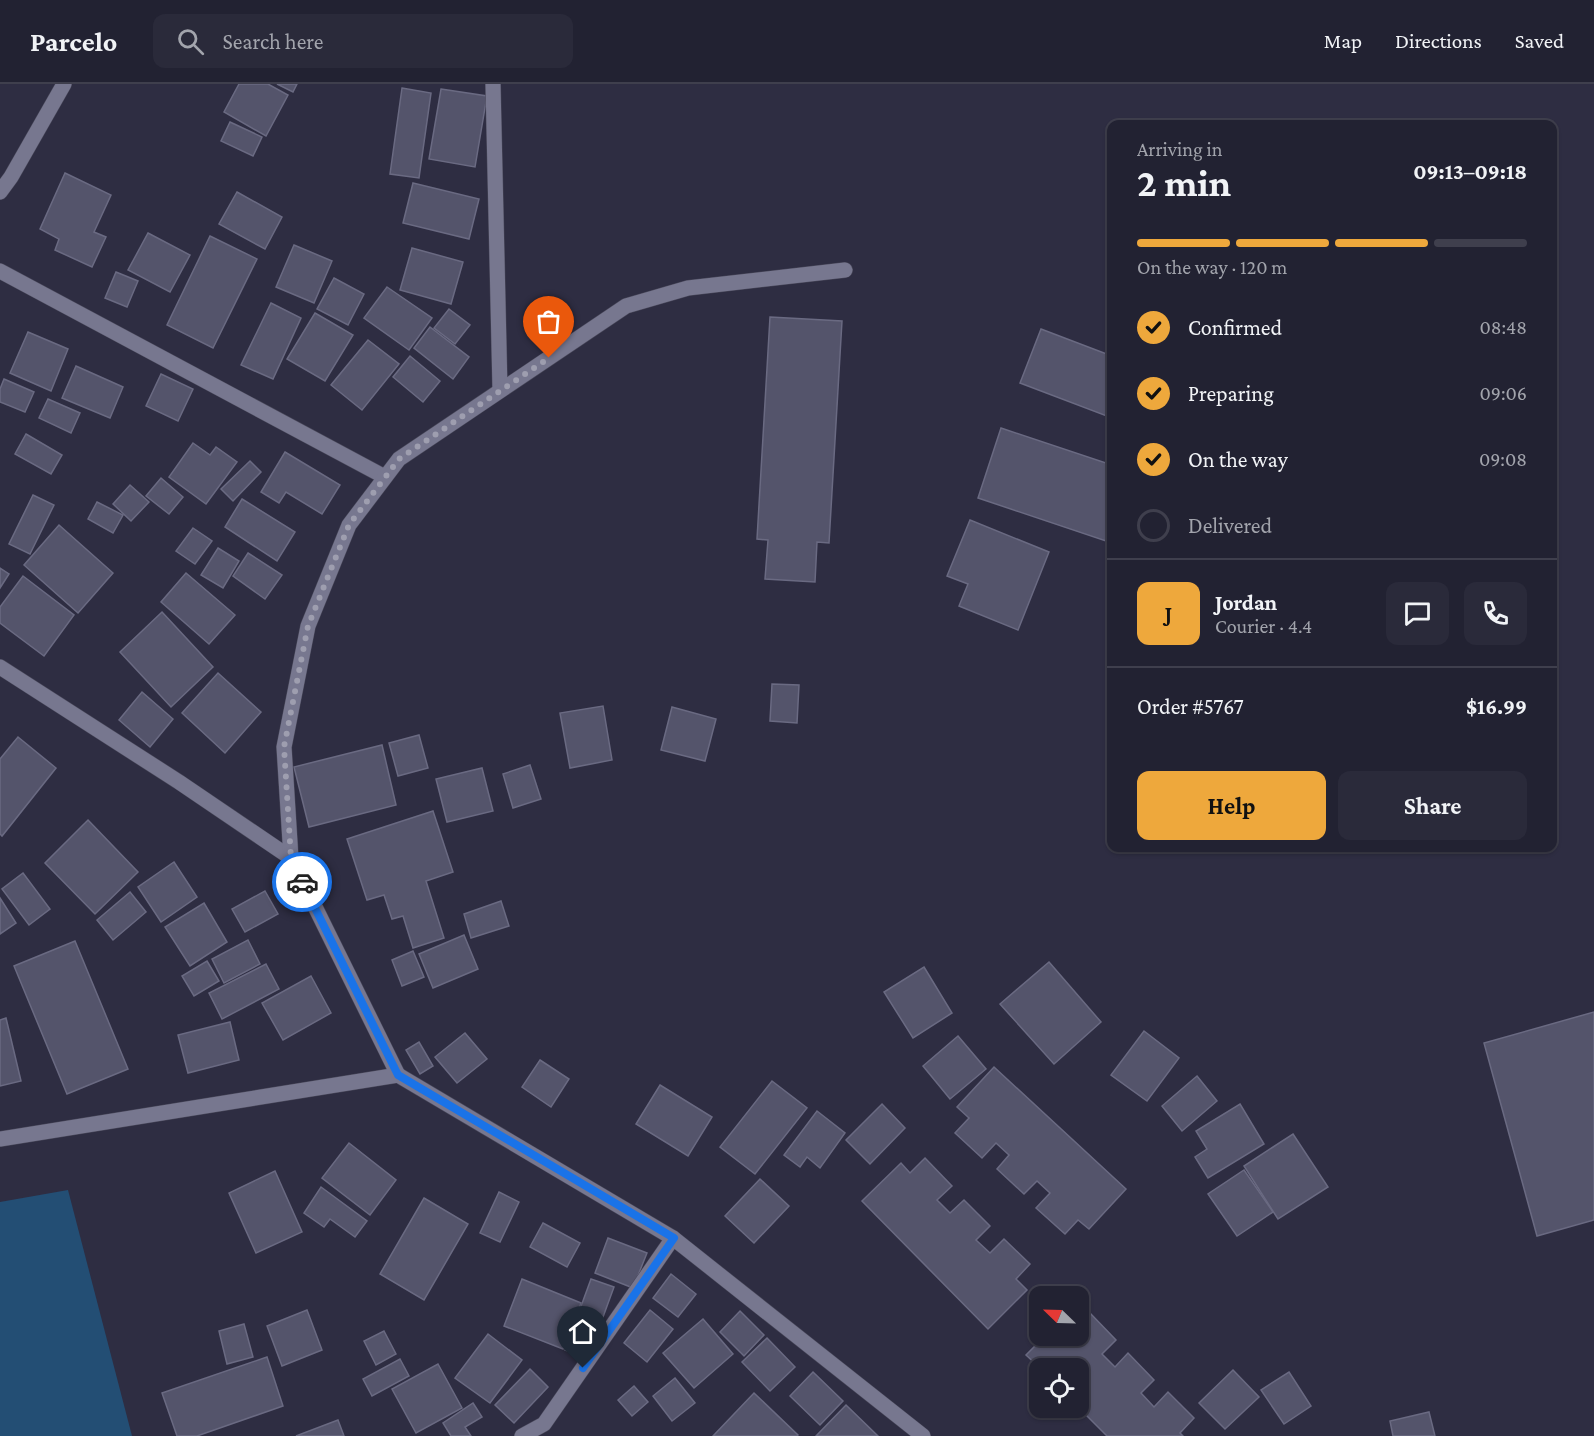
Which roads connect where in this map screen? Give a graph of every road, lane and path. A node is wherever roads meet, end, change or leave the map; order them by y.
1 (63, 84) edge
2 (493, 84) edge
3 (0, 192) edge
4 (844, 270) dead end
5 (0, 271) edge
6 (500, 390) junction
7 (385, 477) junction
8 (0, 667) edge
9 (291, 858) junction
10 (398, 1075) junction
11 (0, 1139) edge
12 (674, 1238) junction
13 (522, 1436) edge
14 (923, 1436) edge

1 - 3 street
2 - 6 street
4 - 6 street
5 - 7 street
6 - 7 street
7 - 9 street
8 - 9 street
9 - 10 street
10 - 11 street
10 - 12 street
12 - 13 street
12 - 14 street

